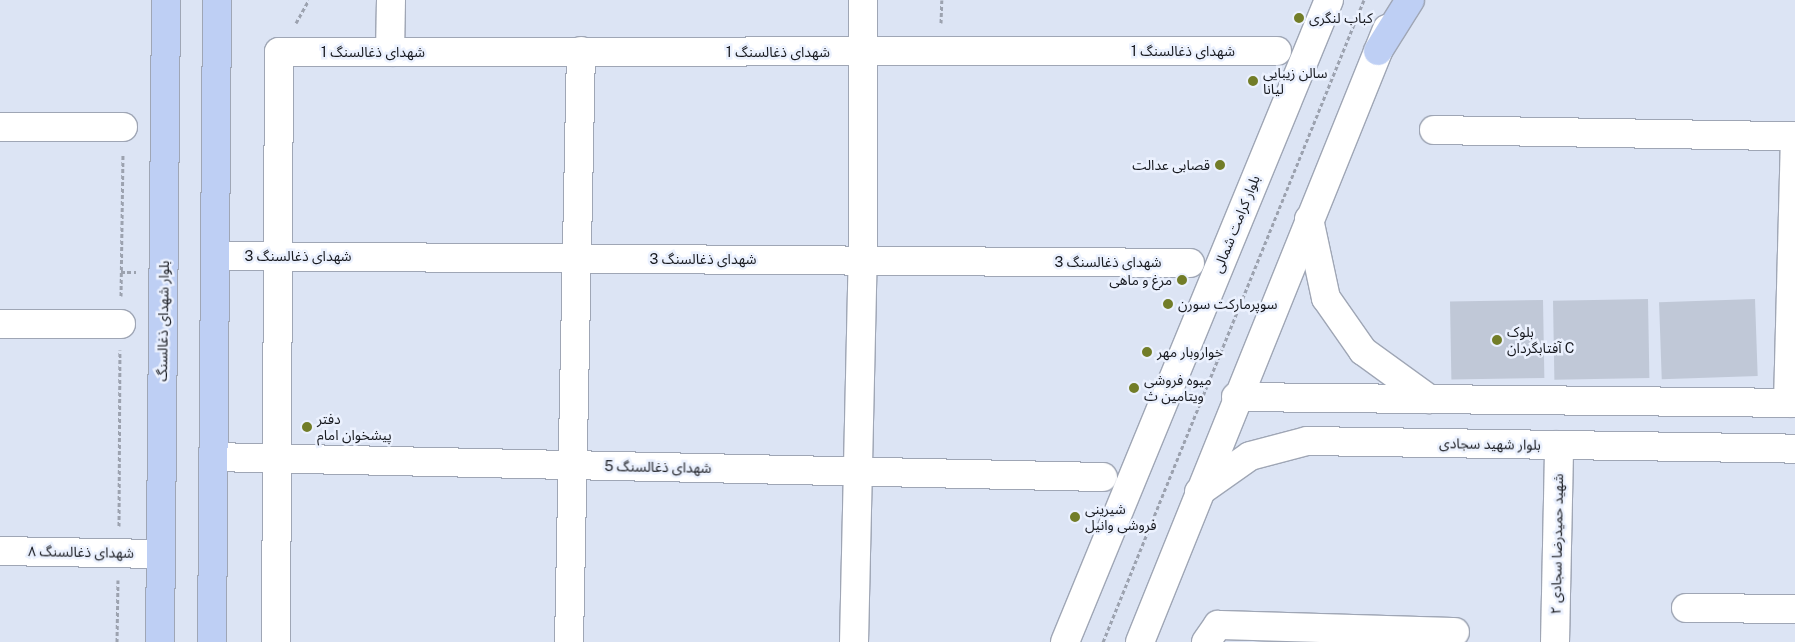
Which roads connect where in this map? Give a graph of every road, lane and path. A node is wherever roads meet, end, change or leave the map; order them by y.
1 (166, 0) edge
2 (217, 0) edge
3 (235, 0) edge
4 (391, 0) edge
5 (863, 0) edge
6 (1329, 0) edge
7 (1364, 0) edge
8 (1400, 0) edge
9 (1410, 0) edge
10 (216, 51) junction
11 (581, 51) junction
12 (1277, 51) dead end
13 (1378, 51) junction
14 (390, 52) junction
15 (861, 52) junction
16 (0, 127) edge
17 (123, 127) joint
18 (1434, 130) dead end
19 (1794, 136) edge
20 (1309, 219) junction
21 (215, 256) junction
22 (278, 256) junction
23 (577, 258) junction
24 (863, 260) junction
25 (1190, 263) dead end
26 (1792, 275) edge
27 (0, 324) edge
28 (121, 324) junction
29 (1236, 397) junction
30 (1304, 398) junction
31 (1429, 399) junction
32 (1791, 403) edge
33 (1307, 441) junction
34 (1558, 446) junction
35 (1795, 449) edge
36 (213, 457) junction
37 (277, 458) junction
38 (573, 465) junction
39 (858, 471) junction
40 (1103, 477) dead end
41 (1199, 492) junction
42 (0, 551) edge
43 (118, 553) junction
44 (161, 554) junction
45 (1686, 608) dead end
46 (1795, 609) edge
47 (1456, 632) dead end
48 (117, 642) edge
49 (160, 642) edge
50 (212, 642) edge
51 (276, 642) edge
52 (569, 642) edge
53 (854, 642) edge
54 (1065, 642) edge
55 (1103, 642) edge
56 (1140, 642) edge
57 (1206, 642) edge
58 (1554, 642) edge

1 - 44 main road, بلوار شهدای ذغالسنگ
2 - 10 main road
3 - 10 main road
4 - 14 street
5 - 15 street
6 - 54 street, بلوار کرامت شمالی
7 - 55 path
8 - 13 street
9 - 13 main road
10 - 21 main road
11 - 14 street, شهدای ذغالسنگ 1
11 - 15 street, شهدای ذغالسنگ 1
11 - 23 street
12 - 15 street, شهدای ذغالسنگ 1
13 - 20 street
14 - 22 street, شهدای ذغالسنگ 1
15 - 24 street
16 - 17 street
17 - 28 path
18 - 19 street
19 - 26 street
20 - 29 street
20 - 31 street
21 - 22 street, شهدای ذغالسنگ 3
21 - 36 main road
22 - 23 street, شهدای ذغالسنگ 3
22 - 37 street
23 - 24 street, شهدای ذغالسنگ 3
23 - 38 street
24 - 25 street, شهدای ذغالسنگ 3
24 - 39 street
26 - 32 street
27 - 28 street
28 - 43 path
29 - 30 street
29 - 41 street
30 - 31 street
30 - 33 street
31 - 32 street
33 - 34 street, بلوار شهید سجادی
33 - 41 street, بلوار شهید سجادی
34 - 35 street, بلوار شهید سجادی
34 - 58 street, شهید حمیدرضا سجادی ۲
36 - 37 street, شهدای ذغالسنگ 5
36 - 50 main road
37 - 38 street, شهدای ذغالسنگ 5
37 - 51 street
38 - 39 street, شهدای ذغالسنگ 5
38 - 52 street
39 - 40 street, شهدای ذغالسنگ 5
39 - 53 street
41 - 56 street
42 - 43 street, شهدای ذغالسنگ ۸
43 - 44 street, شهدای ذغالسنگ ۸
43 - 48 path
44 - 49 main road, بلوار شهدای ذغالسنگ
45 - 46 street
47 - 57 street

